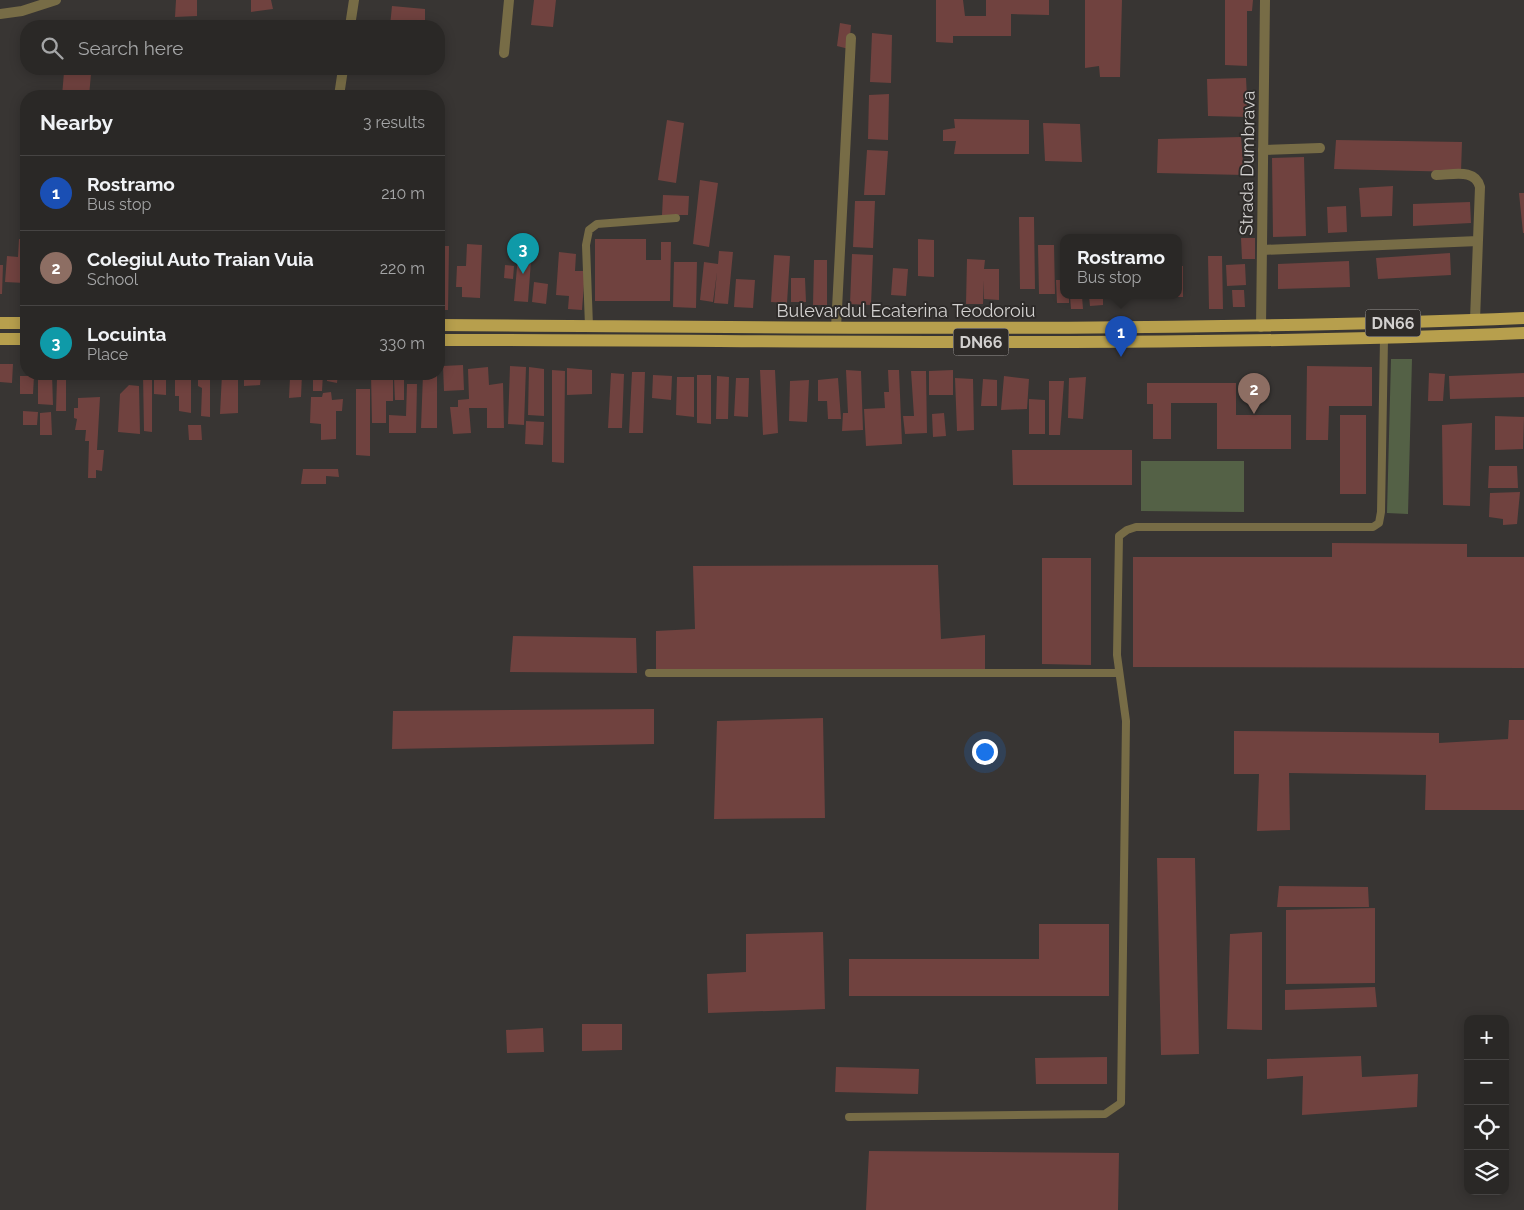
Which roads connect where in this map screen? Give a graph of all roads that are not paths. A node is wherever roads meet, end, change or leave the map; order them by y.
1 (56, 0) edge
2 (354, 0) edge
3 (509, 0) edge
4 (1265, 0) edge
5 (0, 14) edge
6 (351, 20) edge
7 (852, 38) dead end
8 (504, 53) dead end
9 (342, 75) edge
10 (340, 90) edge
11 (1320, 148) dead end
12 (1263, 150) junction
13 (1436, 175) dead end
14 (676, 218) dead end
15 (1478, 241) junction
16 (1262, 250) junction
17 (1524, 318) edge
18 (1476, 320) junction
19 (0, 323) edge
20 (20, 323) edge
21 (1384, 323) junction
22 (445, 325) edge
23 (589, 326) junction
24 (1262, 327) junction
25 (836, 328) junction
26 (1524, 333) edge
27 (0, 338) edge
28 (20, 339) edge
29 (1384, 339) junction
30 (445, 340) edge
31 (1262, 342) junction
32 (1118, 672) junction
33 (649, 673) dead end
34 (849, 1117) dead end

1 - 5 street
2 - 6 street
3 - 8 street
4 - 12 street, Strada Dumbrava
7 - 25 street
9 - 10 street
11 - 12 street
12 - 16 street, Strada Dumbrava
13 - 15 street
14 - 23 lane
15 - 16 street
15 - 18 street
16 - 24 street, Strada Dumbrava
17 - 18 main road, Bulevardul Ecaterina Teodoroiu / DN66
18 - 21 main road, Bulevardul Ecaterina Teodoroiu / DN66
19 - 20 main road
21 - 24 main road, Bulevardul Ecaterina Teodoroiu / DN66
21 - 29 main road
22 - 23 main road, Bulevardul Ecaterina Teodoroiu
23 - 25 main road, Bulevardul Ecaterina Teodoroiu
24 - 25 main road, Bulevardul Ecaterina Teodoroiu
24 - 31 main road
26 - 29 main road, Bulevardul Ecaterina Teodoroiu / DN66
27 - 28 main road
29 - 31 main road, Bulevardul Ecaterina Teodoroiu / DN66
29 - 32 lane
30 - 31 main road, Bulevardul Ecaterina Teodoroiu / DN66
32 - 33 lane
32 - 34 lane

